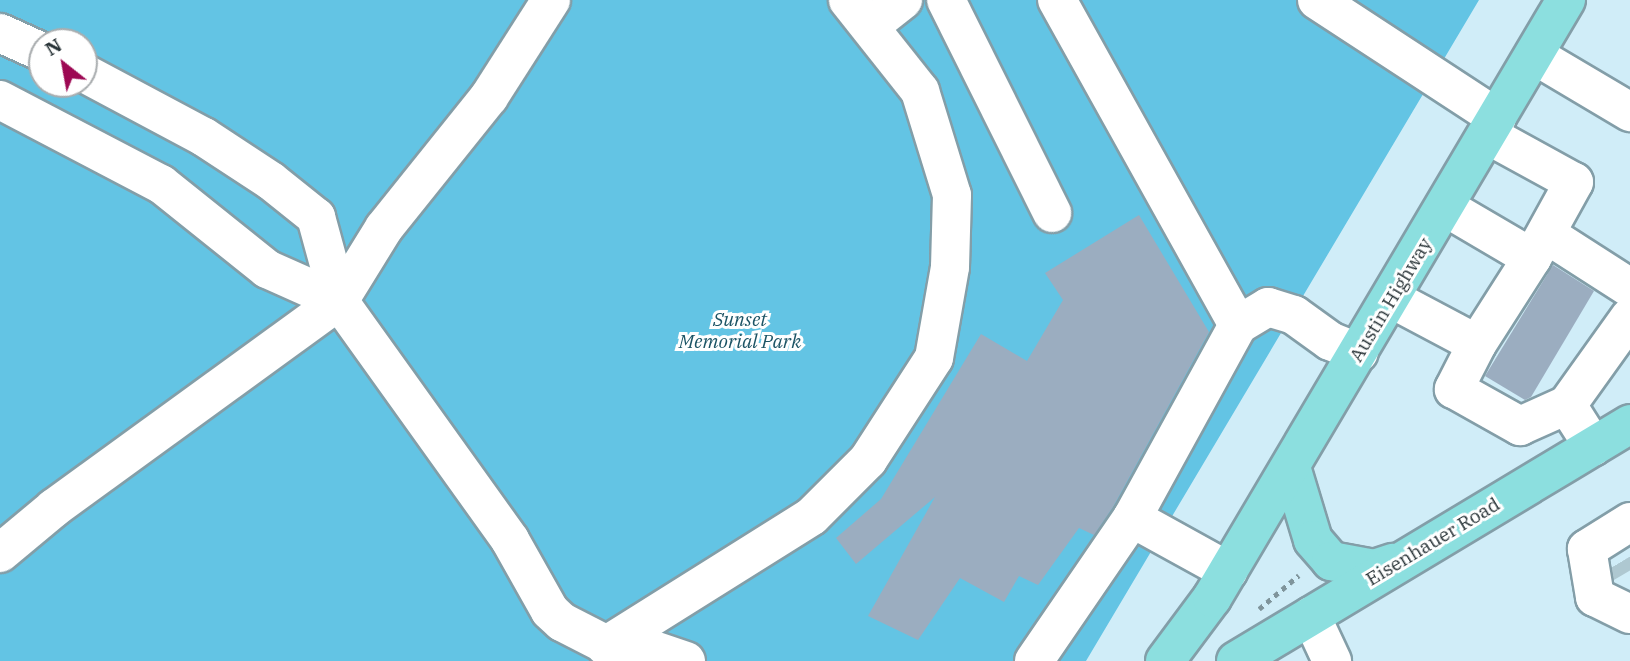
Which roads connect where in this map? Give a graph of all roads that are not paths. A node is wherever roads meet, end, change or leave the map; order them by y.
1 (551, 0) edge
2 (903, 0) edge
3 (946, 0) edge
4 (1057, 0) edge
5 (1317, 0) edge
6 (1566, 0) edge
7 (859, 13) edge
8 (0, 33) edge
9 (28, 46) edge
10 (1534, 55) junction
11 (98, 80) edge
12 (0, 100) edge
13 (1630, 112) edge
14 (1493, 126) junction
15 (1446, 207) junction
16 (1052, 213) dead end
17 (1539, 246) junction
18 (1630, 288) edge
19 (1392, 299) junction
20 (339, 301) junction
21 (1630, 317) edge
22 (1238, 325) junction
23 (1477, 344) junction
24 (1359, 353) junction
25 (1567, 405) junction
26 (1629, 427) edge
27 (1593, 446) junction
28 (1291, 467) junction
29 (1132, 518) junction
30 (1630, 522) edge
31 (0, 553) edge
32 (1402, 561) junction
33 (1220, 585) junction
34 (1630, 614) edge
35 (1311, 616) junction
36 (597, 655) edge
37 (686, 661) edge
38 (1034, 661) edge
39 (1165, 661) edge
40 (1193, 661) edge
41 (1236, 661) edge
42 (1332, 661) edge

1 - 20 lane
2 - 7 lane
3 - 16 lane
4 - 22 lane
5 - 14 lane
6 - 10 main road, Austin Highway
7 - 36 lane
8 - 9 lane
10 - 13 lane
10 - 14 main road, Austin Highway
11 - 20 lane
12 - 20 lane
14 - 15 main road, Austin Highway
14 - 17 lane
15 - 17 lane
15 - 19 main road, Austin Highway
17 - 18 lane
17 - 23 lane
19 - 23 lane
19 - 24 main road, Austin Highway
20 - 31 lane
20 - 36 lane
21 - 25 lane
22 - 24 lane
22 - 29 lane
23 - 25 lane
24 - 28 main road, Austin Highway
25 - 27 lane
26 - 27 main road, Eisenhauer Road
27 - 32 main road, Eisenhauer Road
28 - 32 main road
28 - 33 main road, Austin Highway
29 - 33 lane
29 - 38 lane
30 - 34 lane
32 - 35 main road, Eisenhauer Road
33 - 39 main road, Austin Highway
33 - 40 main road, Austin Highway
35 - 41 main road, Eisenhauer Road
35 - 42 lane
36 - 37 lane

